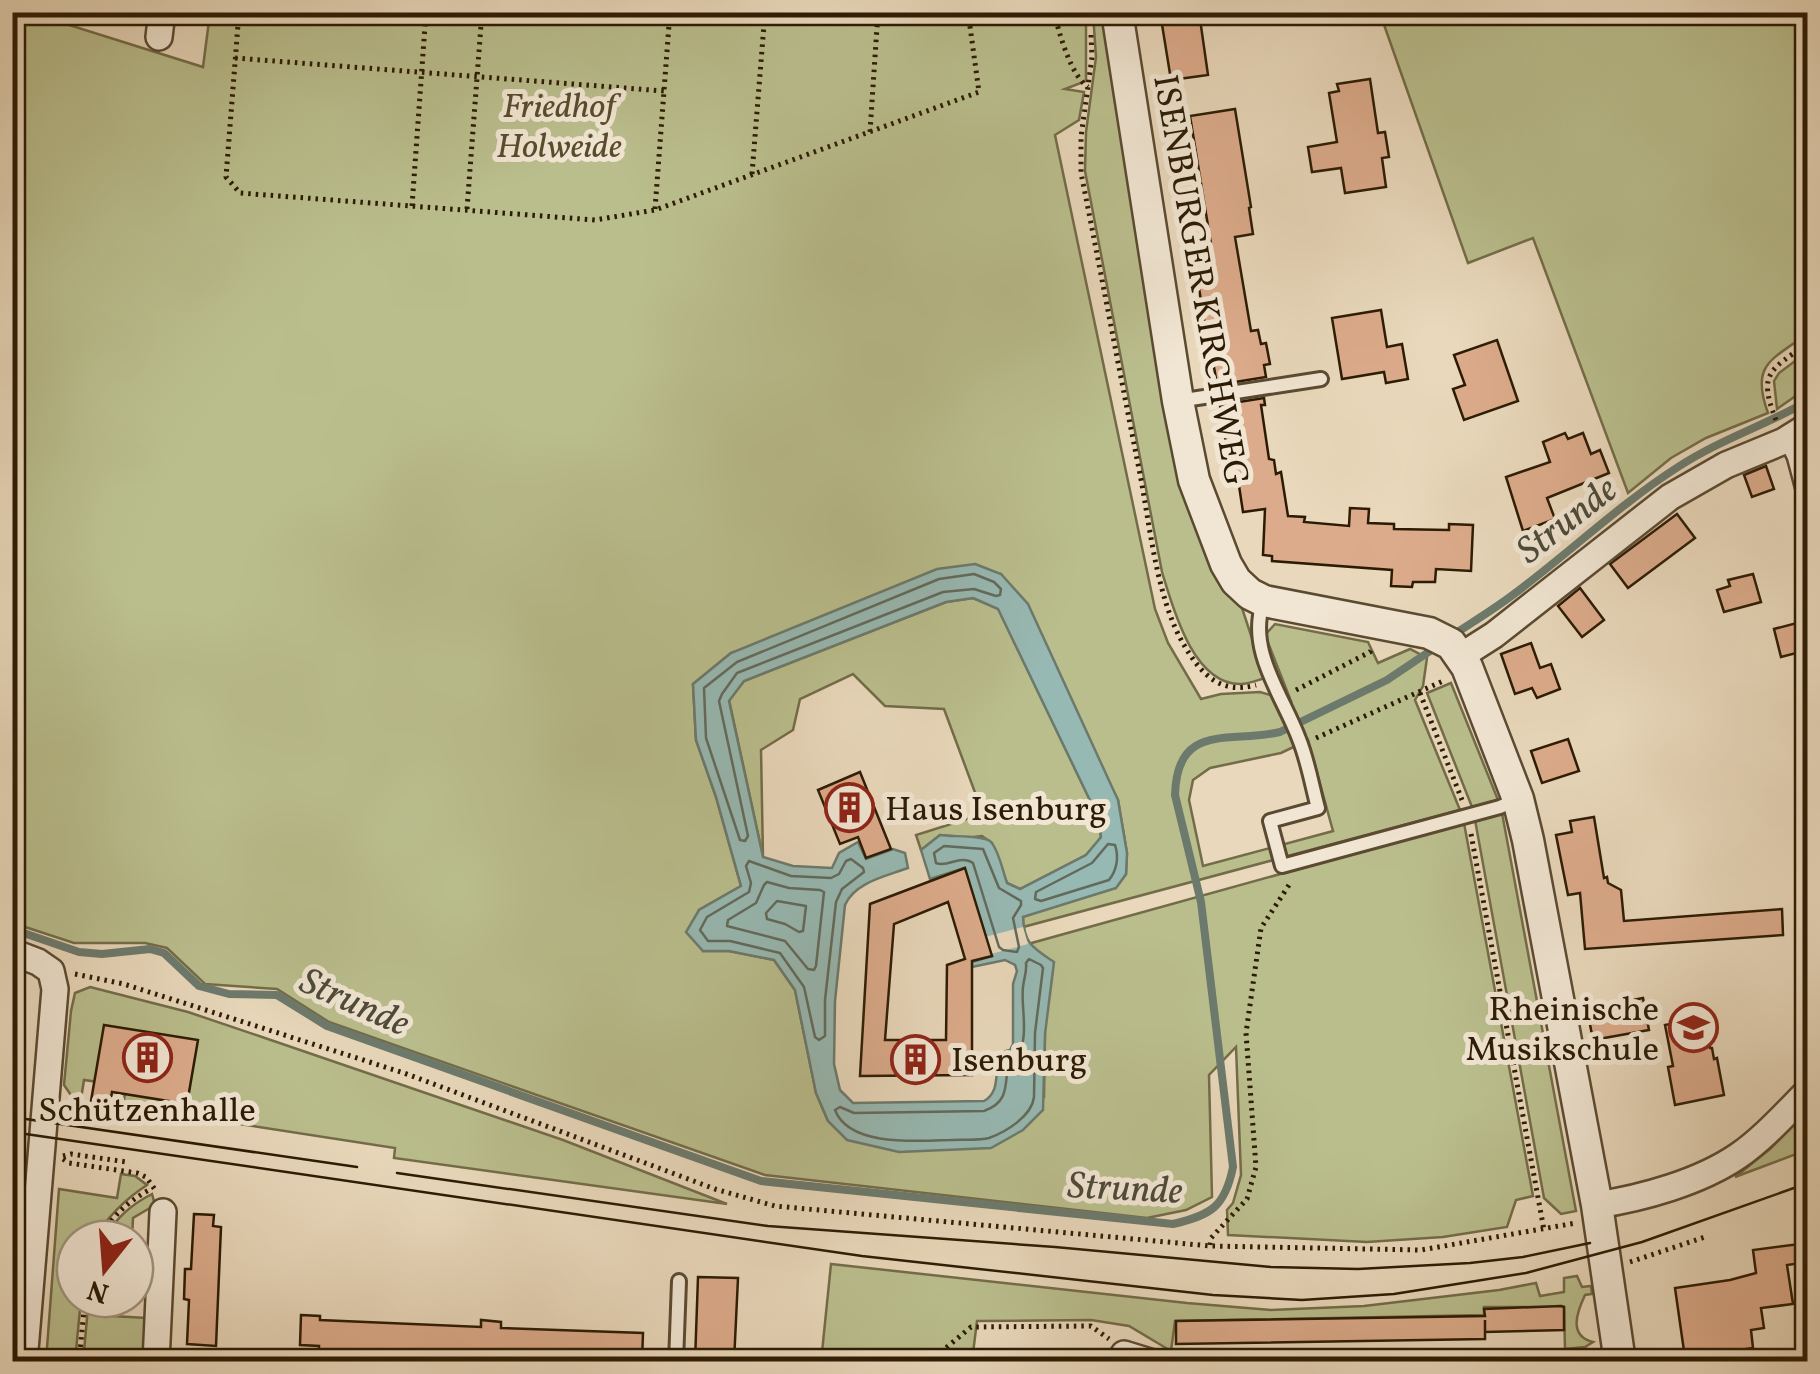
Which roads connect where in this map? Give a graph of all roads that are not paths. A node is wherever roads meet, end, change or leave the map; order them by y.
1 (1103, 20) edge
2 (1321, 378) dead end
3 (1178, 401) junction
4 (1799, 431) edge
5 (1808, 485) edge
6 (1264, 601) junction
7 (1450, 646) junction
8 (1518, 799) junction
9 (12, 952) edge
10 (1808, 1090) edge
11 (1597, 1205) junction
12 (163, 1212) road end
13 (23, 1247) edge
14 (679, 1281) dead end
15 (1121, 1358) edge
16 (1612, 1361) edge
17 (24, 1362) edge
18 (156, 1362) edge
19 (676, 1362) edge
20 (1150, 1362) edge

1 - 3 street, ISENBURGER KIRCHWEG
2 - 3 lane
3 - 6 street, ISENBURGER KIRCHWEG
4 - 5 street
4 - 7 street
6 - 7 street
6 - 8 lane
7 - 8 street
8 - 11 street
9 - 13 street
10 - 11 street
11 - 16 street
12 - 18 street
13 - 17 street
14 - 19 lane
15 - 20 street

